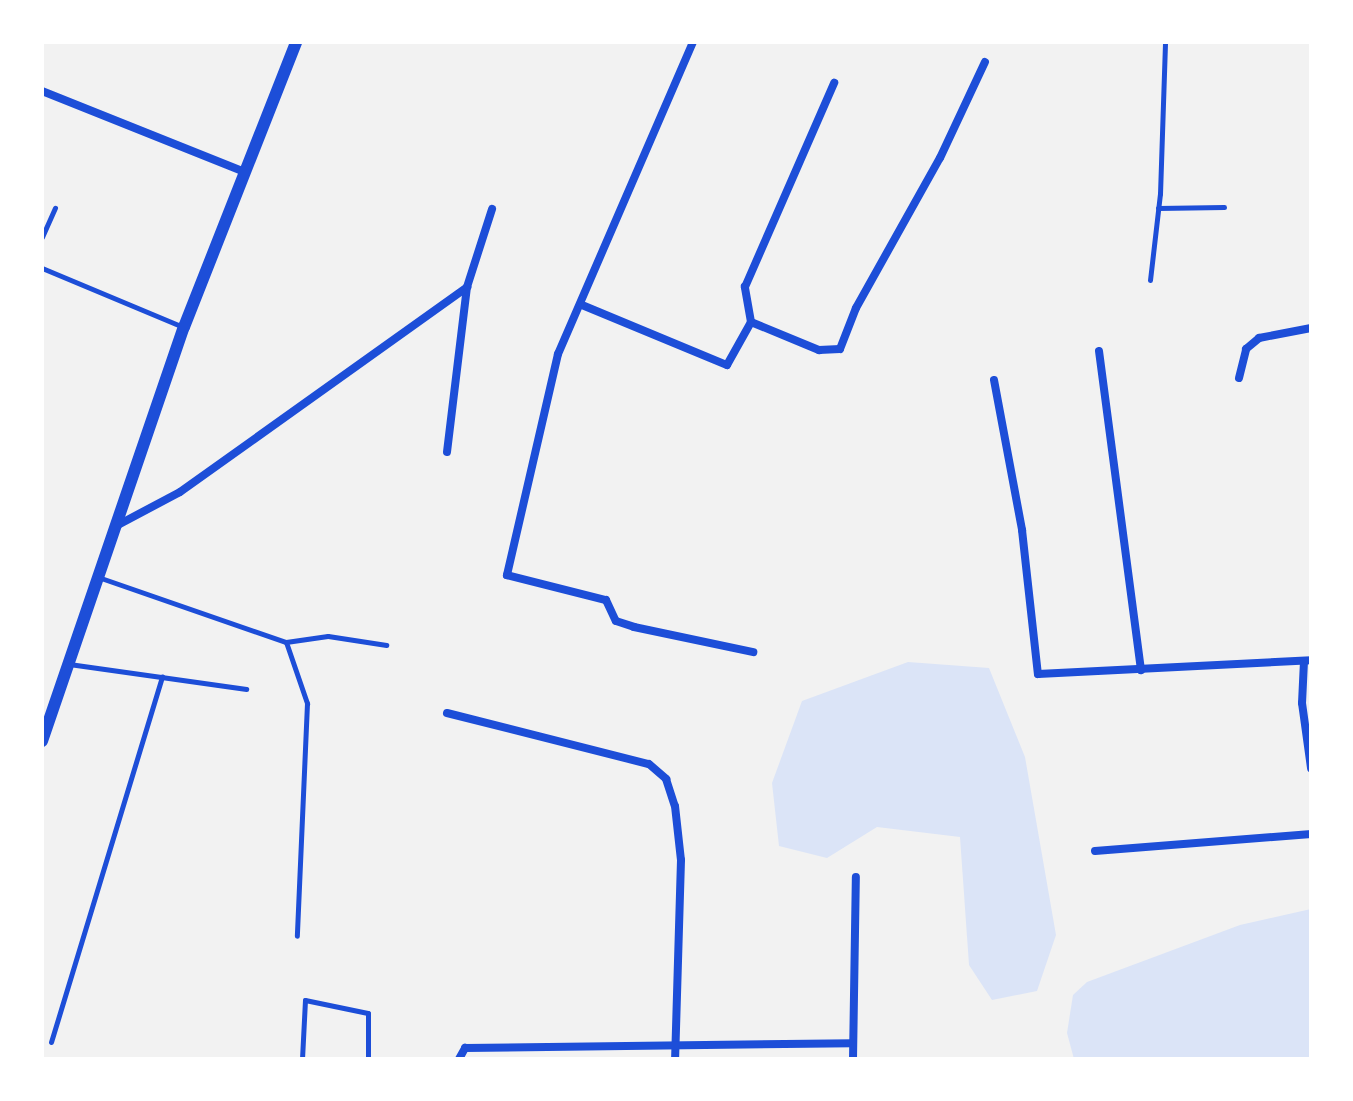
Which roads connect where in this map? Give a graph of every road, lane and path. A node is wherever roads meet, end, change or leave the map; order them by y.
1 (296, 42) edge
2 (693, 42) edge
3 (1165, 42) edge
4 (985, 62) dead end
5 (834, 83) dead end
6 (42, 91) edge
7 (245, 172) junction
8 (1224, 207) dead end
9 (55, 208) dead end
10 (1158, 208) junction
11 (492, 209) dead end
12 (42, 237) edge
13 (42, 268) edge
14 (1150, 280) dead end
15 (467, 287) junction
16 (582, 305) junction
17 (751, 322) junction
18 (184, 327) junction
19 (1311, 328) edge
20 (1099, 351) dead end
21 (1239, 378) dead end
22 (994, 380) dead end
23 (447, 452) dead end
24 (112, 529) junction
25 (97, 577) junction
26 (286, 642) junction
27 (386, 645) dead end
28 (753, 652) dead end
29 (1307, 660) edge
30 (68, 664) junction
31 (1141, 670) junction
32 (162, 677) junction
33 (246, 689) dead end
34 (447, 713) dead end
35 (42, 741) edge
36 (1311, 768) edge
37 (1311, 834) edge
38 (1095, 851) dead end
39 (856, 877) dead end
40 (297, 936) dead end
41 (51, 1042) dead end
42 (675, 1043) junction
43 (852, 1043) junction
44 (302, 1059) edge
45 (368, 1059) edge
46 (459, 1059) edge
47 (675, 1059) edge
48 (853, 1059) edge

1 - 7 street
2 - 16 street
3 - 10 lane
4 - 17 street
5 - 17 street
6 - 7 street
7 - 18 street
8 - 10 lane
9 - 12 lane
10 - 14 lane
11 - 15 street
13 - 18 lane
15 - 23 street
15 - 24 street
16 - 17 street
16 - 28 street
18 - 24 street
19 - 21 street
20 - 31 street
22 - 31 street
24 - 25 street
25 - 26 lane
25 - 30 street
26 - 27 lane
26 - 40 lane
29 - 31 street
29 - 36 street
30 - 32 lane
30 - 35 street
32 - 33 lane
32 - 41 lane
34 - 42 street
37 - 38 street
39 - 43 street
42 - 43 street
42 - 46 street
42 - 47 street
43 - 48 street
44 - 45 lane

